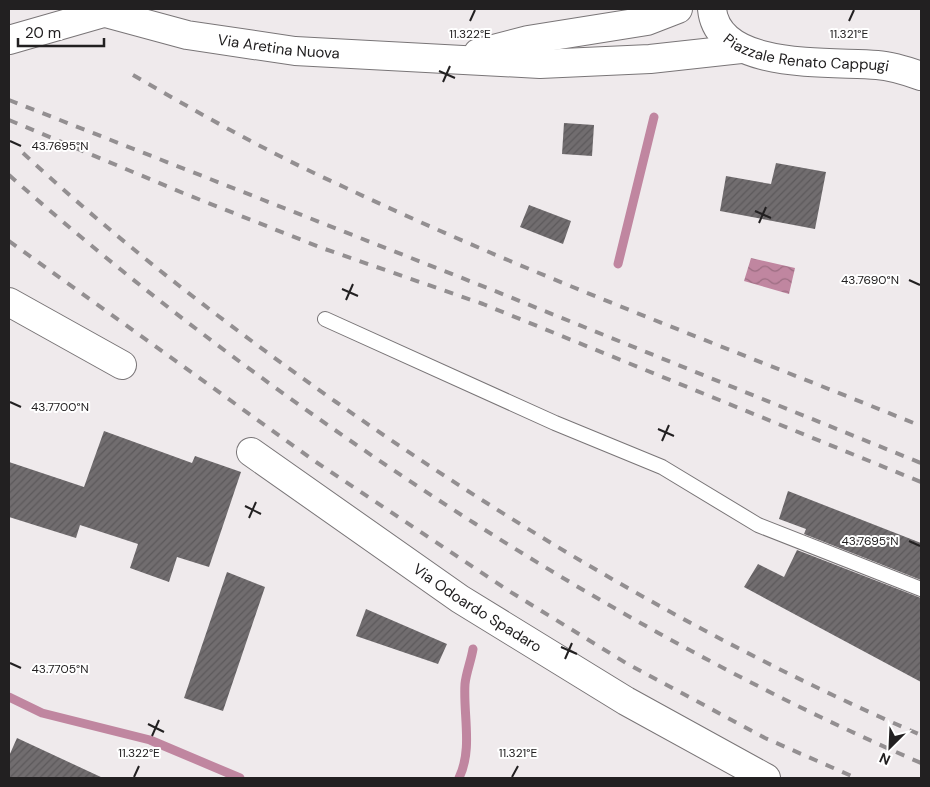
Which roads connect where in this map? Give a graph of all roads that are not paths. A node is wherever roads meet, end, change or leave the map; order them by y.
1 (678, 9) edge
2 (712, 9) edge
3 (97, 11) edge
4 (9, 40) edge
5 (741, 49) junction
6 (459, 58) junction
7 (921, 76) edge
8 (9, 302) edge
9 (325, 318) dead end
10 (122, 365) dead end
11 (251, 452) dead end
12 (921, 589) edge
13 (766, 778) edge

1 - 6 main road, Via Aretina Nuova
2 - 5 main road, Piazzale Renato Cappugi
3 - 4 main road, Via Aretina Nuova
3 - 6 main road, Via Aretina Nuova
5 - 6 main road, Via Aretina Nuova
5 - 7 main road, Piazzale Renato Cappugi
8 - 10 main road
9 - 12 lane
11 - 13 main road, Via Odoardo Spadaro

